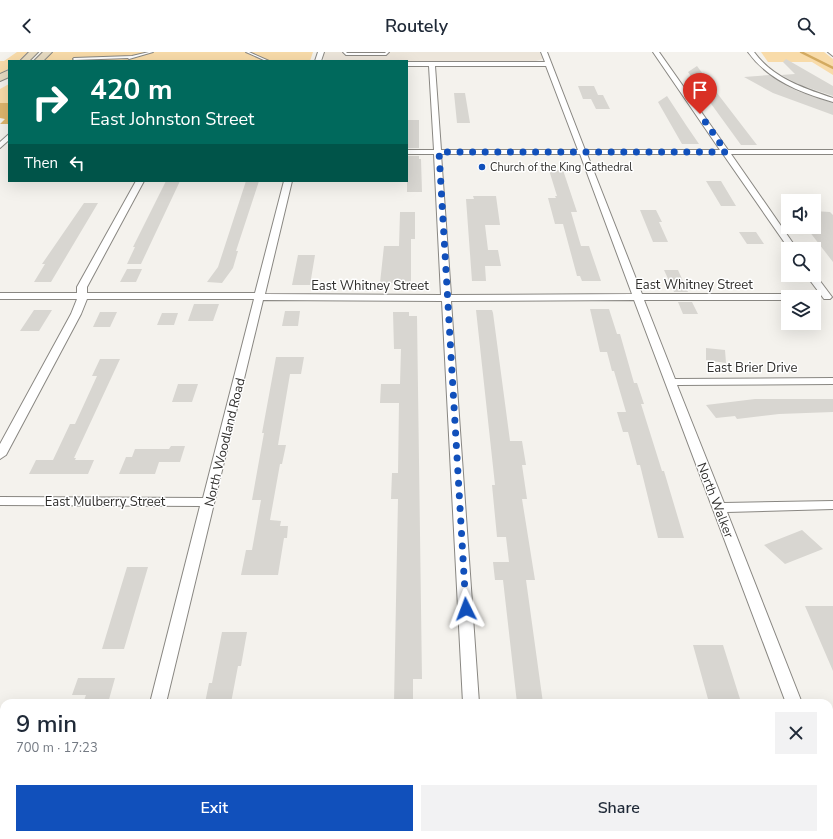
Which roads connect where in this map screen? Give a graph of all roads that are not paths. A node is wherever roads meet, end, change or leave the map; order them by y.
1 (34, 52) edge
2 (48, 52) edge
3 (152, 52) edge
4 (247, 52) edge
5 (262, 52) edge
6 (344, 52) edge
7 (388, 52) edge
8 (544, 52) edge
9 (656, 52) edge
10 (751, 52) edge
11 (78, 56) dead end
12 (132, 57) junction
13 (25, 60) edge
14 (39, 60) edge
15 (74, 60) edge
16 (123, 60) edge
17 (266, 60) edge
18 (408, 64) edge
19 (432, 64) junction
20 (548, 64) junction
21 (833, 100) edge
22 (8, 137) edge
23 (0, 146) edge
24 (408, 152) edge
25 (439, 152) junction
26 (582, 152) junction
27 (726, 152) junction
28 (833, 152) edge
29 (139, 182) edge
30 (288, 182) edge
31 (789, 242) edge
32 (818, 282) edge
33 (0, 296) edge
34 (82, 296) junction
35 (259, 297) junction
36 (638, 297) junction
37 (781, 297) edge
38 (830, 297) edge
39 (448, 298) junction
40 (833, 381) edge
41 (670, 382) junction
42 (0, 455) edge
43 (0, 501) edge
44 (210, 502) junction
45 (833, 505) edge
46 (719, 508) junction
47 (159, 699) edge
48 (471, 699) edge
49 (792, 699) edge

1 - 13 main road
2 - 14 main road
3 - 12 lane
4 - 5 lane
4 - 17 lane
6 - 7 lane
8 - 20 street, North Walker
9 - 27 street
10 - 21 street
11 - 15 lane
12 - 15 lane
12 - 16 lane
18 - 19 street
19 - 20 street
19 - 25 street
20 - 26 street, North Walker
22 - 23 street
24 - 25 street
25 - 26 street
25 - 39 street
26 - 27 street
26 - 36 street, North Walker
27 - 28 street
27 - 31 street
29 - 34 street
30 - 35 street, North Woodland Road
32 - 38 street
33 - 34 street, East Whitney Street
34 - 35 street, East Whitney Street
34 - 42 street
35 - 39 street, East Whitney Street
35 - 44 street, North Woodland Road
36 - 37 street, East Whitney Street
36 - 39 street, East Whitney Street
36 - 41 street, North Walker
39 - 48 street
40 - 41 street, East Brier Drive
41 - 46 street, North Walker
43 - 44 street, East Mulberry Street
44 - 47 street, North Woodland Road
45 - 46 street
46 - 49 street, North Walker

